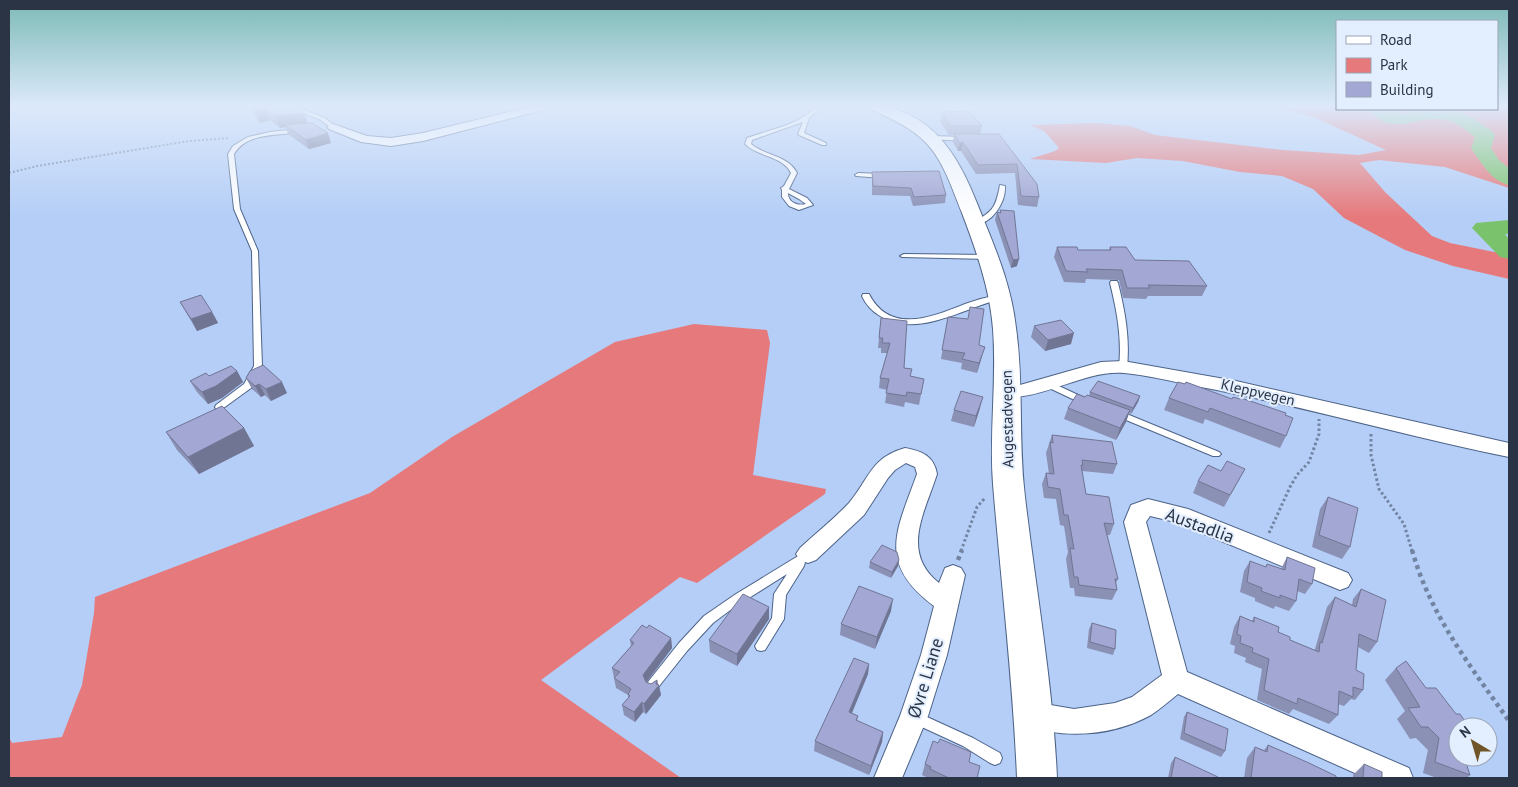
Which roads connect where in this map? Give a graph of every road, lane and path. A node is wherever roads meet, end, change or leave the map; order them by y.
1 (172, 144) edge
2 (239, 144) edge
3 (748, 144) edge
4 (936, 144) edge
5 (9, 173) edge
6 (858, 175) dead end
7 (886, 176) edge
8 (1002, 186) dead end
9 (784, 188) dead end
10 (976, 223) junction
11 (904, 256) dead end
12 (988, 257) junction
13 (1114, 283) dead end
14 (866, 296) dead end
15 (998, 297) junction
16 (1123, 367) junction
17 (1048, 384) junction
18 (1006, 390) junction
19 (1094, 405) edge
20 (1318, 406) junction
21 (219, 407) edge
22 (1111, 411) edge
23 (1372, 417) junction
24 (1509, 450) edge
25 (1216, 454) dead end
26 (1008, 480) junction
27 (1262, 548) junction
28 (808, 554) junction
29 (953, 575) joint
30 (1340, 580) dead end
31 (947, 602) junction
32 (761, 646) dead end
33 (1176, 680) junction
34 (652, 686) edge
35 (914, 716) junction
36 (1034, 716) junction
37 (1509, 721) edge
38 (996, 758) dead end
39 (888, 778) edge
40 (1037, 778) edge
41 (1400, 778) edge

1 - 5 path
2 - 21 lane
3 - 9 lane
4 - 10 main road, Augestadvegen
6 - 7 lane
8 - 10 lane
10 - 12 main road, Augestadvegen
11 - 12 lane
12 - 15 main road, Augestadvegen
13 - 16 lane
14 - 15 lane
15 - 18 main road, Augestadvegen
16 - 17 street, Kleppvegen
16 - 20 street, Kleppvegen
17 - 18 street, Kleppvegen
17 - 19 lane
18 - 26 main road, Augestadvegen
20 - 23 street, Kleppvegen
20 - 27 path
22 - 25 lane
23 - 24 street, Kleppvegen
23 - 37 path
26 - 29 path
26 - 36 main road, Augestadvegen
27 - 30 street, Austadlia
27 - 33 street, Austadlia
28 - 31 street
28 - 32 lane
28 - 34 lane
29 - 31 street, Øvre Liane
31 - 35 street, Øvre Liane
33 - 36 street
33 - 41 street
35 - 38 lane
35 - 39 street, Øvre Liane
36 - 40 main road, Augestadvegen

